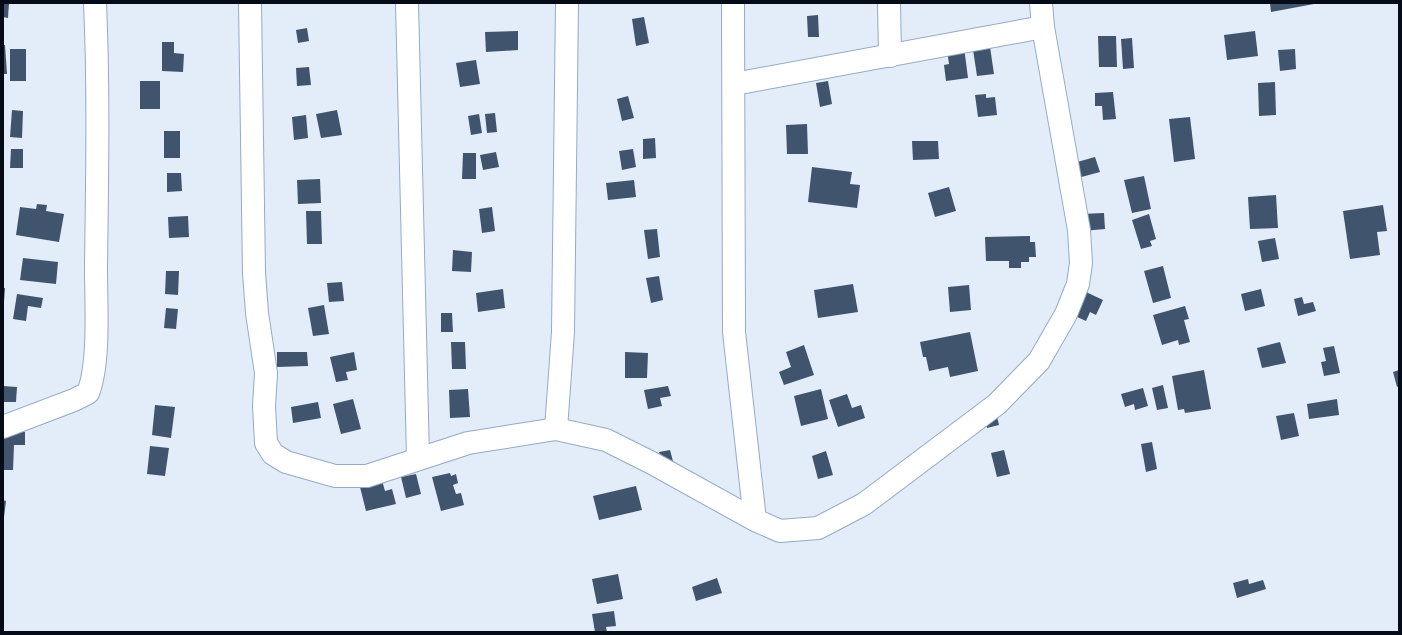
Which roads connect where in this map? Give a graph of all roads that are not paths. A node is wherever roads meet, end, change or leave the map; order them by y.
1 (95, 3) edge
2 (250, 3) edge
3 (407, 3) edge
4 (567, 3) edge
5 (733, 3) edge
6 (889, 3) edge
7 (1041, 3) edge
8 (1043, 27) junction
9 (890, 56) junction
10 (734, 84) junction
11 (3, 427) edge
12 (556, 429) junction
13 (418, 458) junction
14 (755, 520) junction

1 - 11 street
2 - 13 street
3 - 13 street
4 - 12 street
5 - 10 street
6 - 9 street
7 - 8 street
8 - 9 street
8 - 14 street
9 - 10 street
10 - 14 street
12 - 13 street
12 - 14 street

